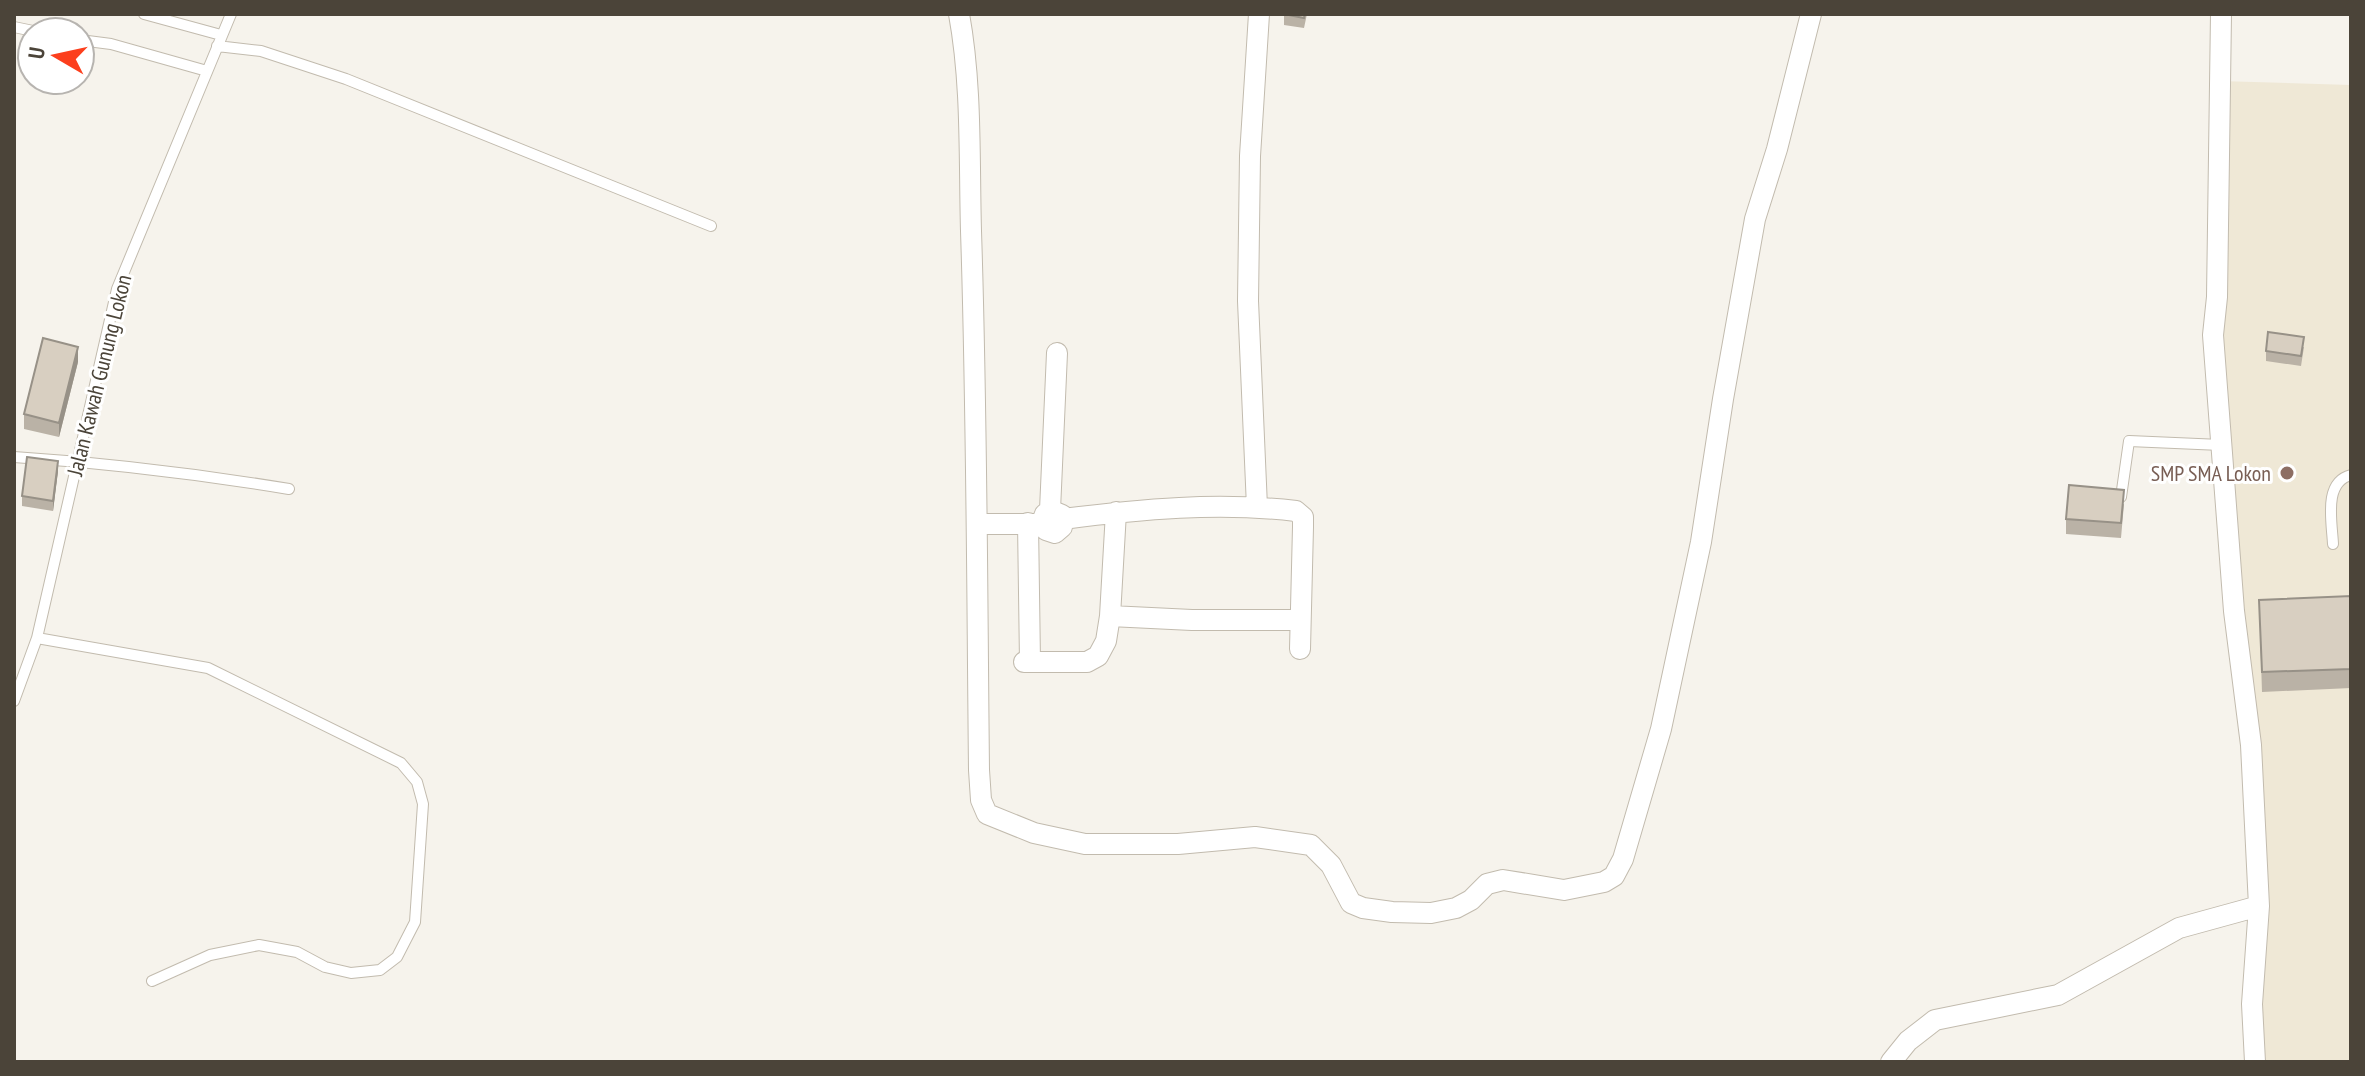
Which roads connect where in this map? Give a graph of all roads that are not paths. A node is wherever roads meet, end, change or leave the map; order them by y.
1 (144, 14) edge
2 (231, 14) edge
3 (959, 14) edge
4 (1259, 14) edge
5 (1811, 14) edge
6 (2221, 14) edge
7 (219, 41) junction
8 (96, 42) edge
9 (207, 71) junction
10 (711, 226) dead end
11 (1057, 353) dead end
12 (2221, 445) junction
13 (14, 457) edge
14 (77, 461) junction
15 (2351, 475) edge
16 (289, 489) dead end
17 (2109, 495) edge
18 (1257, 507) junction
19 (1116, 512) junction
20 (1046, 519) junction
21 (979, 524) junction
22 (2333, 544) dead end
23 (1110, 616) junction
24 (1299, 620) junction
25 (37, 638) junction
26 (1300, 649) dead end
27 (14, 701) edge
28 (2259, 906) junction
29 (152, 981) dead end
30 (1891, 1062) edge
31 (2255, 1062) edge

1 - 7 lane
2 - 7 lane, Jalan Kawah Gunung Lokon
3 - 21 street
4 - 18 street
5 - 21 street
6 - 12 street
7 - 9 lane, Jalan Kawah Gunung Lokon
7 - 10 lane
8 - 9 lane
9 - 14 lane, Jalan Kawah Gunung Lokon
11 - 20 street
12 - 17 lane
12 - 28 street
13 - 14 lane
14 - 16 lane
14 - 25 lane, Jalan Kawah Gunung Lokon
15 - 22 lane
18 - 19 street
18 - 24 street
19 - 20 street
19 - 23 street
20 - 21 street
20 - 23 street
23 - 24 street
24 - 26 street
25 - 27 lane, Jalan Kawah Gunung Lokon
25 - 29 lane
28 - 30 street
28 - 31 street

